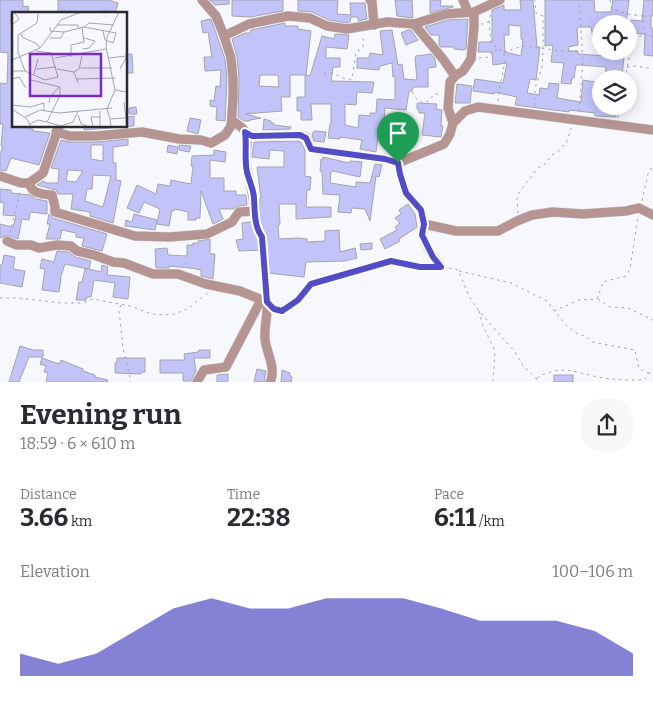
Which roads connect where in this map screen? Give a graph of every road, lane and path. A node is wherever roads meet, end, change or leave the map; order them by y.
1 (202, 0) edge
2 (370, 0) edge
3 (463, 0) edge
4 (535, 0) edge
5 (579, 0) edge
6 (610, 0) edge
7 (496, 2) edge
8 (471, 12) junction
9 (643, 16) junction
10 (653, 16) edge
11 (489, 21) junction
12 (474, 22) junction
13 (414, 24) junction
14 (374, 25) junction
15 (363, 26) junction
16 (224, 36) junction
17 (646, 36) junction
18 (653, 37) edge
19 (499, 49) junction
20 (543, 49) junction
21 (582, 51) junction
22 (503, 52) junction
23 (471, 58) junction
24 (627, 67) junction
25 (653, 69) edge
26 (626, 70) edge
27 (324, 74) dead end
28 (455, 76) junction
29 (412, 92) dead end
30 (449, 96) junction
31 (497, 108) junction
32 (534, 114) junction
33 (619, 115) edge
34 (232, 120) junction
35 (578, 120) junction
36 (453, 123) junction
37 (618, 125) junction
38 (58, 129) edge
39 (653, 130) edge
40 (245, 132) junction
41 (398, 163) junction
42 (653, 166) edge
43 (0, 176) edge
44 (25, 183) junction
45 (639, 208) junction
46 (254, 211) junction
47 (653, 215) edge
48 (517, 221) junction
49 (424, 224) junction
50 (7, 241) joint
51 (441, 267) junction
52 (458, 270) junction
53 (213, 286) junction
54 (0, 298) edge
55 (597, 299) junction
56 (264, 301) junction
57 (121, 305) junction
58 (478, 310) junction
59 (554, 310) junction
60 (653, 320) edge
61 (653, 369) edge
62 (649, 374) junction
63 (653, 375) edge
64 (536, 378) junction
65 (131, 382) edge
66 (197, 382) edge
67 (270, 382) edge
68 (493, 382) edge
69 (537, 382) edge

1 - 16 street
2 - 14 street
3 - 8 street
4 - 20 path
5 - 21 path
6 - 9 path
7 - 8 street
7 - 11 path
8 - 12 street
8 - 13 street
9 - 10 path
9 - 17 path
11 - 12 path
11 - 19 path
12 - 23 street
13 - 14 street
13 - 28 street
14 - 15 street
15 - 16 street
15 - 27 path
16 - 34 street
17 - 18 path
17 - 24 path
19 - 22 path
19 - 23 path
20 - 21 path
20 - 22 path
20 - 32 path
21 - 35 path
22 - 31 path
23 - 28 street
24 - 25 path
24 - 26 path
28 - 30 street
29 - 30 path
30 - 36 street
31 - 32 street
31 - 36 street
32 - 35 street
33 - 37 path
34 - 38 street
34 - 40 street
35 - 37 street
35 - 48 path
36 - 41 street
37 - 39 street
38 - 44 street
40 - 41 street
40 - 46 street
41 - 49 street
42 - 45 path
43 - 44 street
44 - 46 street
44 - 50 path
45 - 47 street
45 - 48 street
45 - 55 path
46 - 56 path
48 - 49 street
49 - 51 street
50 - 53 street
51 - 52 path
51 - 56 path
52 - 58 path
52 - 59 path
53 - 56 street
53 - 57 path
54 - 57 path
55 - 59 path
55 - 60 path
56 - 66 street
56 - 67 street
57 - 65 path
58 - 64 path
58 - 68 path
59 - 62 path
61 - 62 path
62 - 63 path
62 - 64 path
64 - 69 path

